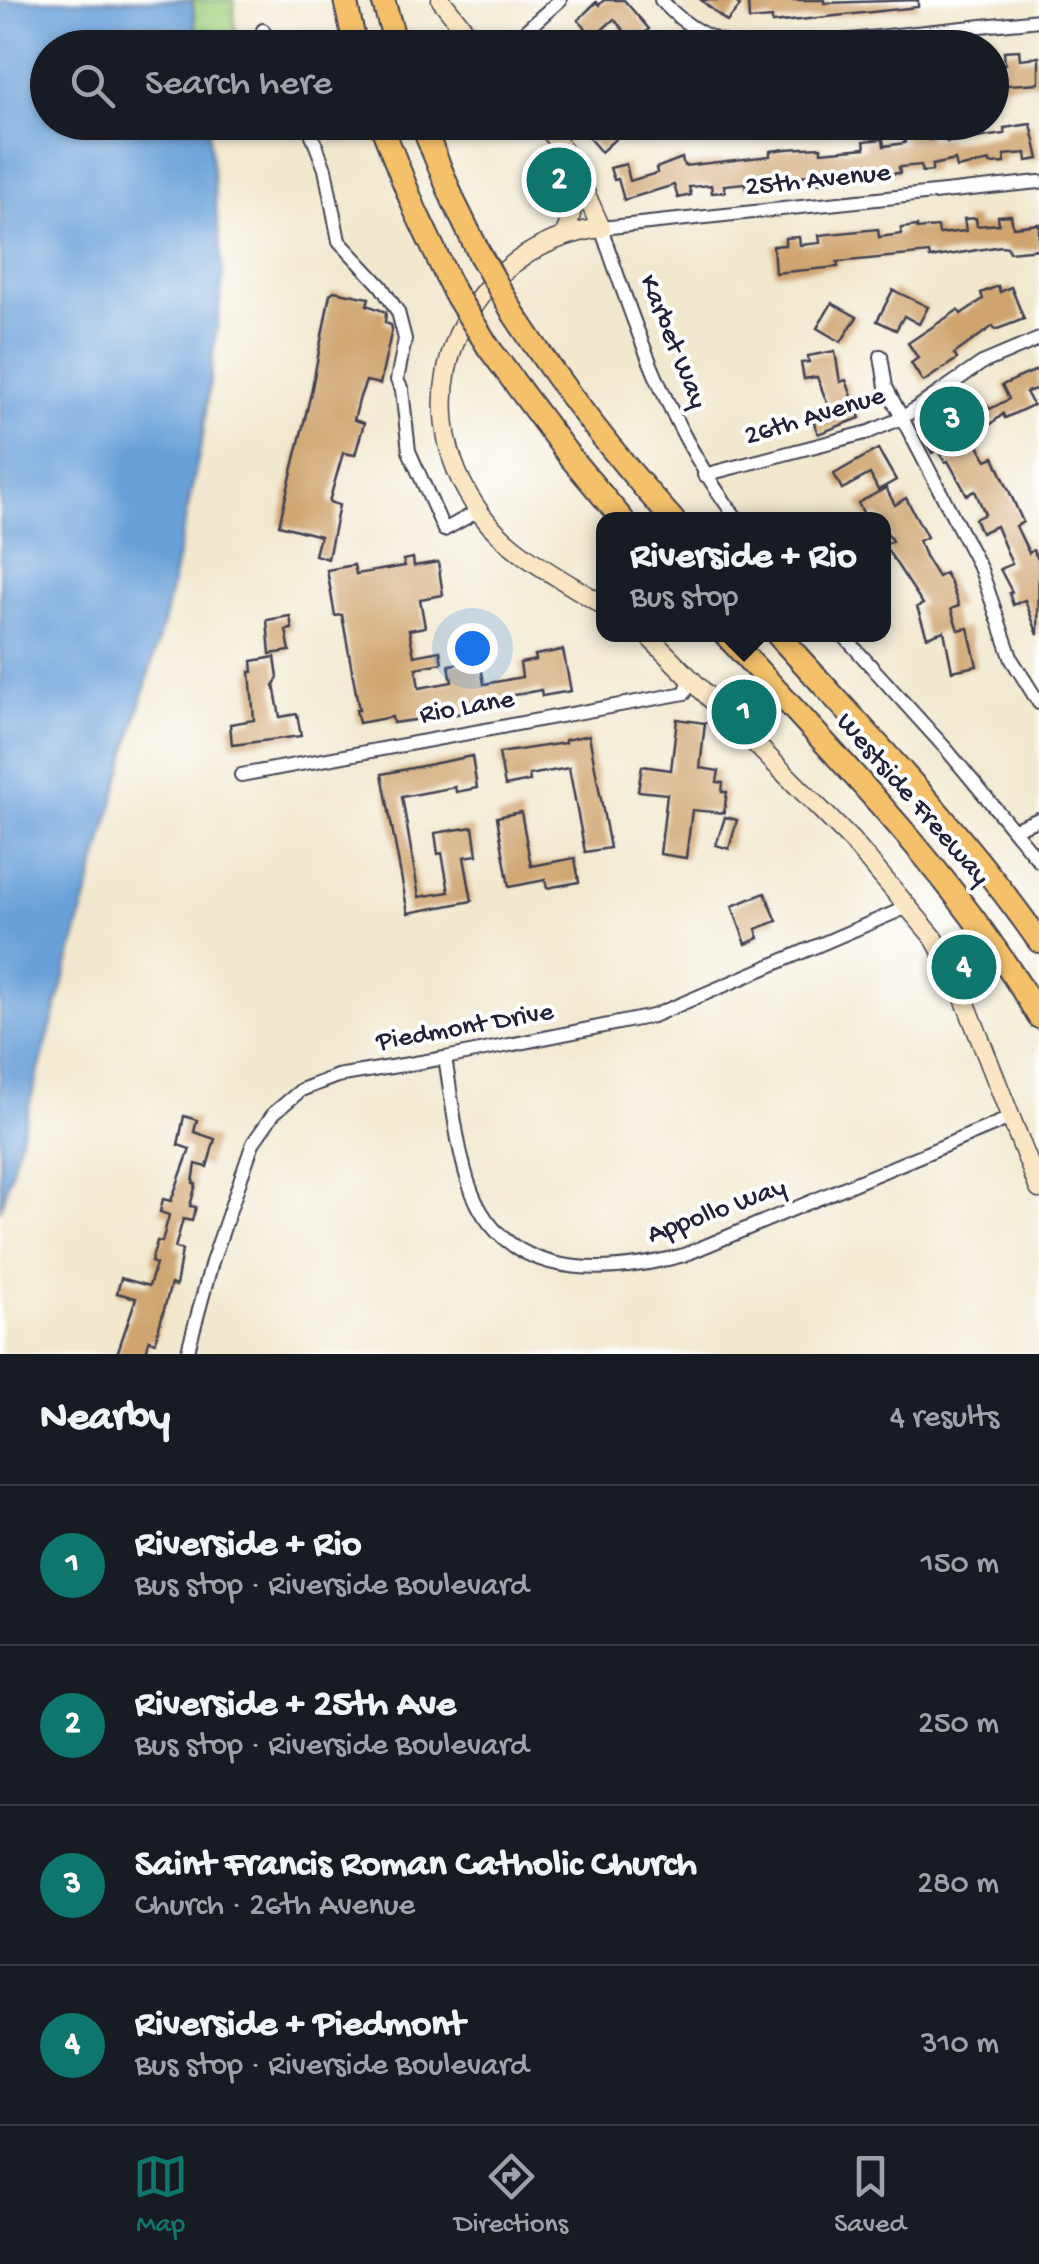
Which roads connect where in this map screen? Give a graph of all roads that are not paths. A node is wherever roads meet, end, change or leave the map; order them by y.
1 (344, 0) edge
2 (384, 0) edge
3 (441, 0) edge
4 (560, 0) edge
5 (661, 0) edge
6 (1039, 20) edge
7 (352, 30) edge
8 (392, 30) edge
9 (465, 30) edge
10 (526, 30) edge
11 (698, 30) edge
12 (944, 30) edge
13 (313, 140) edge
14 (387, 140) edge
15 (428, 140) edge
16 (551, 140) edge
17 (556, 140) edge
18 (1039, 182) edge
19 (602, 228) junction
20 (564, 236) junction
21 (1039, 339) edge
22 (881, 356) dead end
23 (902, 418) junction
24 (704, 475) junction
25 (478, 511) junction
26 (616, 512) edge
27 (666, 512) edge
28 (732, 512) edge
29 (596, 601) edge
30 (655, 642) edge
31 (732, 642) edge
32 (784, 642) edge
33 (849, 642) edge
34 (692, 677) junction
35 (1039, 703) edge
36 (241, 775) dead end
37 (1039, 819) edge
38 (1015, 828) junction
39 (1039, 860) edge
40 (910, 906) junction
41 (1039, 941) edge
42 (1039, 1017) edge
43 (445, 1058) junction
44 (1010, 1118) junction
45 (1039, 1189) edge
46 (187, 1354) edge

1 - 7 highway
2 - 8 highway
3 - 9 street
4 - 10 street
5 - 11 street
6 - 12 street
13 - 25 street
14 - 26 highway, bridge
15 - 27 highway, bridge
16 - 20 street
17 - 19 street
18 - 19 street, 25th Avenue
19 - 20 street
19 - 24 street, Karbet Way
20 - 25 street
21 - 23 street, 26th Avenue
22 - 23 street
23 - 24 street, 26th Avenue
23 - 35 street
24 - 28 street, Karbet Way
25 - 29 street
30 - 34 street
31 - 42 highway, Westside Freeway
32 - 41 highway, Westside Freeway
33 - 38 street
34 - 36 street, Rio Lane
34 - 40 street
37 - 38 street
38 - 39 street
40 - 43 street, Piedmont Drive
40 - 44 street
43 - 44 street, Appollo Way
43 - 46 street, Piedmont Drive
44 - 45 street

